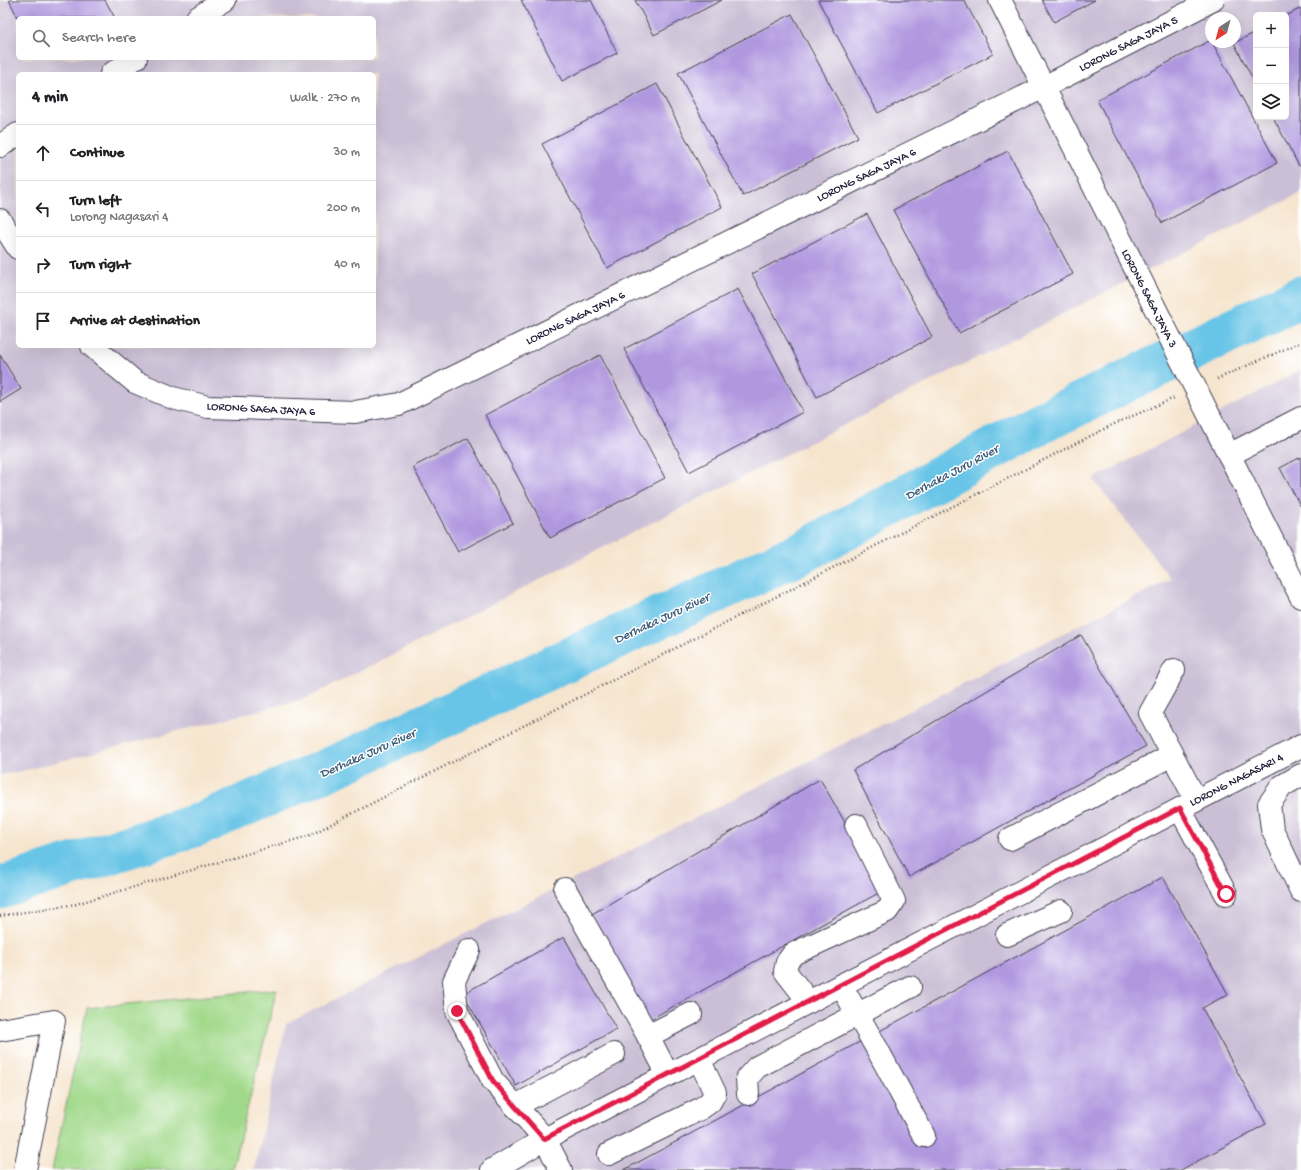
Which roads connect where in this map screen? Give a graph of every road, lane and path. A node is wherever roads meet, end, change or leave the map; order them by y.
1 (225, 0) edge
2 (1000, 0) edge
3 (1213, 0) edge
4 (200, 16) edge
5 (133, 60) edge
6 (114, 72) edge
7 (1044, 87) junction
8 (16, 135) edge
9 (0, 146) edge
10 (0, 220) edge
11 (16, 245) edge
12 (1301, 342) edge
13 (94, 348) edge
14 (1214, 380) dead end
15 (1177, 397) dead end
16 (1301, 418) edge
17 (1229, 455) junction
18 (1298, 585) edge
19 (1174, 670) dead end
20 (1301, 746) edge
21 (1172, 755) junction
22 (1301, 775) edge
23 (1188, 804) junction
24 (856, 825) dead end
25 (1010, 839) dead end
26 (565, 890) dead end
27 (1301, 891) edge
28 (1226, 894) dead end
29 (992, 906) junction
30 (1061, 910) dead end
31 (0, 916) edge
32 (469, 950) dead end
33 (841, 985) junction
34 (910, 987) dead end
35 (808, 1002) junction
36 (691, 1014) dead end
37 (858, 1015) junction
38 (0, 1030) edge
39 (652, 1043) junction
40 (614, 1054) dead end
41 (699, 1059) junction
42 (668, 1075) junction
43 (748, 1094) dead end
44 (514, 1106) junction
45 (924, 1136) dead end
46 (544, 1139) junction
47 (610, 1154) dead end
48 (25, 1170) edge
49 (492, 1170) edge
50 (561, 1170) edge

1 - 4 street
2 - 7 street, LORONG SAGA JAYA 3
3 - 7 street, LORONG SAGA JAYA 5
5 - 6 street
7 - 13 street, LORONG SAGA JAYA 6
7 - 17 street, LORONG SAGA JAYA 3, bridge
8 - 9 street
10 - 11 street
12 - 14 path
15 - 31 path
16 - 17 street
17 - 18 street, LORONG SAGA JAYA 3
19 - 21 street
20 - 23 street, LORONG NAGASARI 4
21 - 23 street
21 - 25 street
22 - 27 street
23 - 28 street
23 - 29 street, LORONG NAGASARI 4
24 - 35 street
26 - 39 street
29 - 30 street
29 - 33 street, LORONG NAGASARI 4
32 - 44 street
33 - 35 street, LORONG NAGASARI 4
33 - 37 street
34 - 37 street
35 - 41 street, LORONG NAGASARI 4
36 - 39 street
37 - 43 street
37 - 45 street
38 - 48 street
39 - 42 street
40 - 44 street
41 - 42 street, LORONG NAGASARI 4
41 - 47 street
42 - 46 street, LORONG NAGASARI 4
44 - 46 street
46 - 49 street, LORONG NAGASARI 4
46 - 50 street

